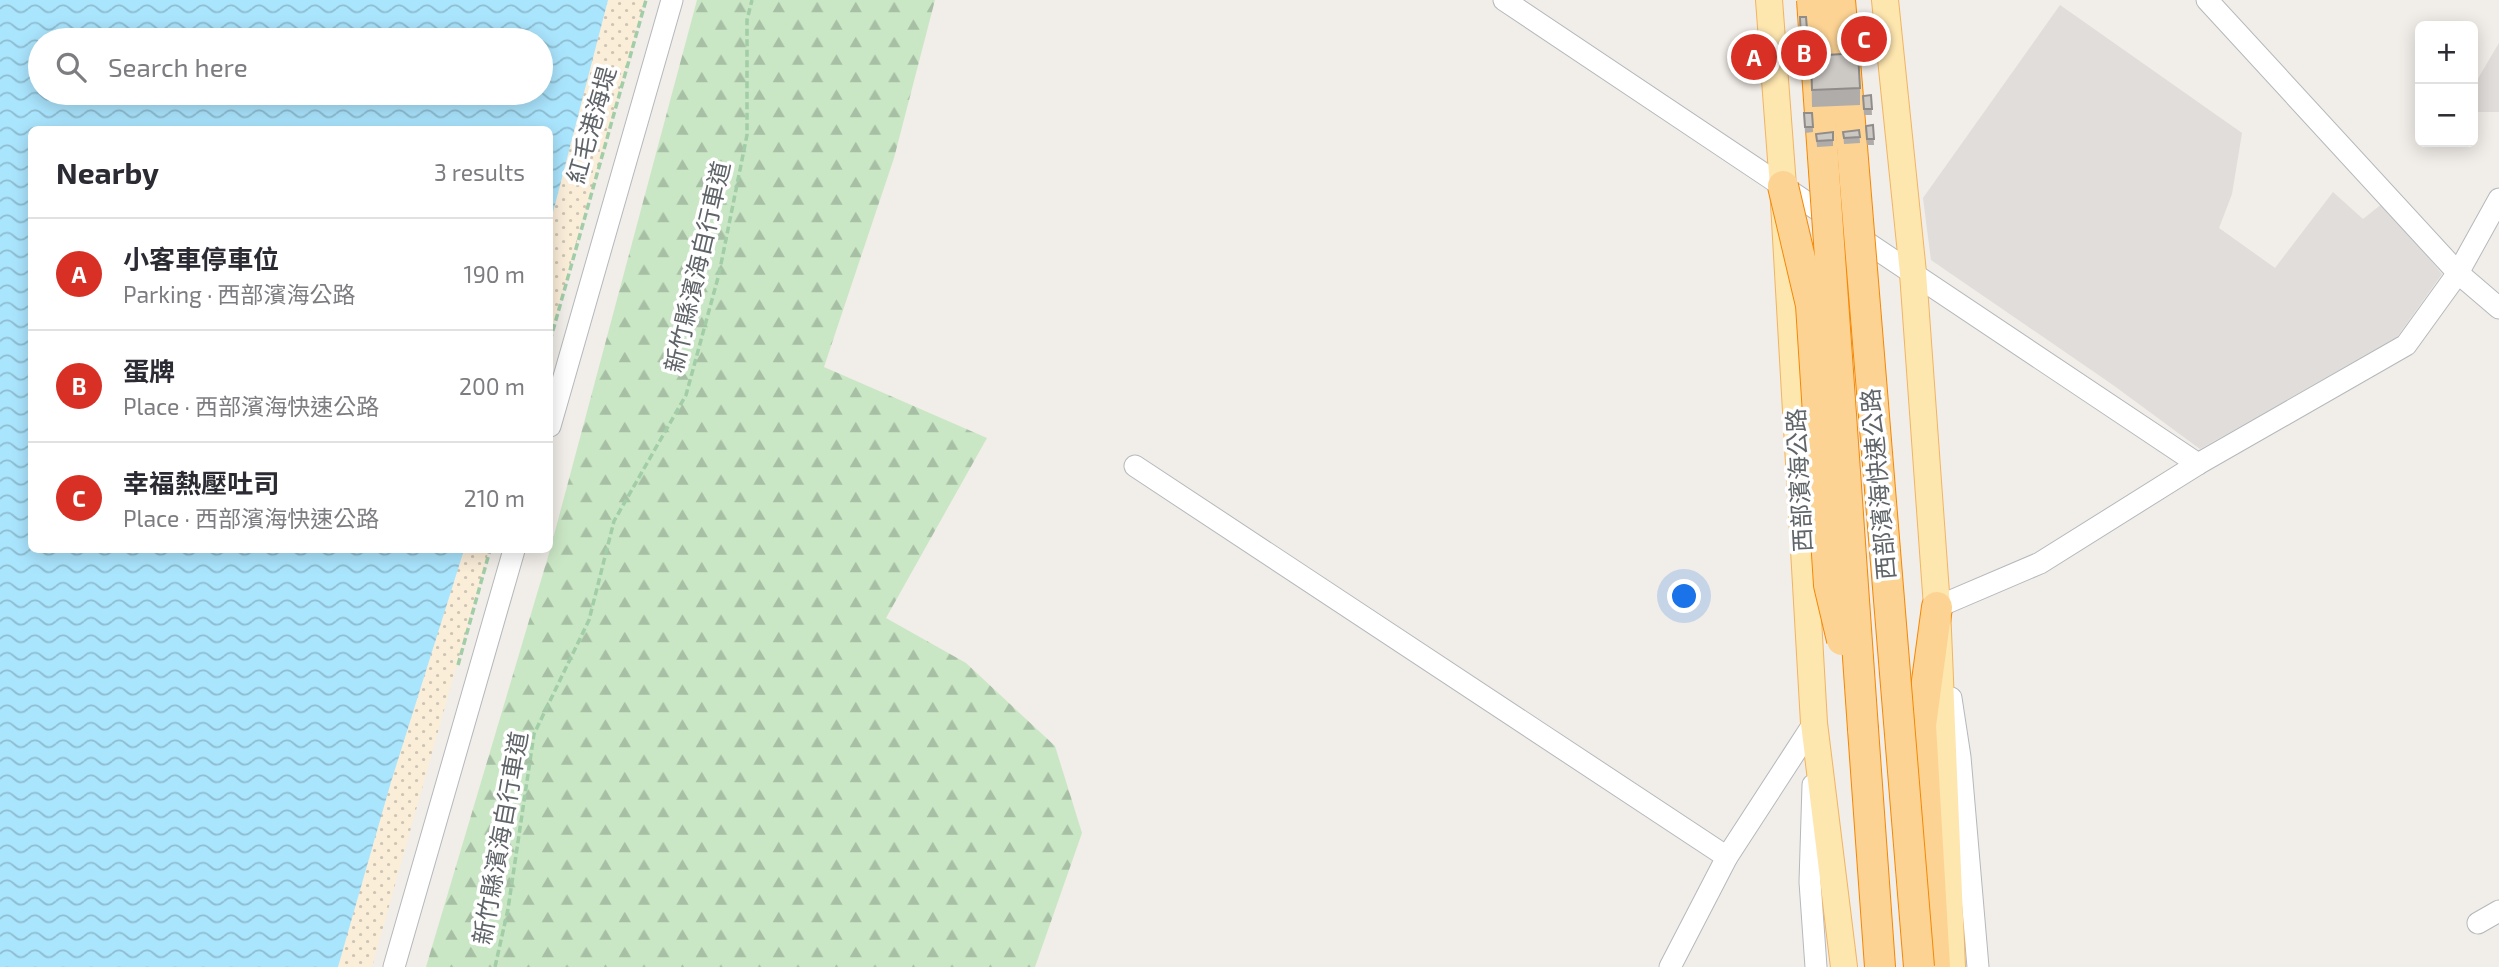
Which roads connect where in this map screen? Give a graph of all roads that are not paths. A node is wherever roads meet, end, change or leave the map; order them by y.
1 (672, 0) edge
2 (1504, 0) edge
3 (1769, 0) edge
4 (1812, 0) edge
5 (1840, 0) edge
6 (1885, 0) edge
7 (2207, 0) edge
8 (2222, 0) edge
9 (2283, 81) junction
10 (1783, 186) junction
11 (2499, 199) edge
12 (1913, 273) junction
13 (2458, 273) junction
14 (2499, 308) edge
15 (553, 416) edge
16 (2198, 464) junction
17 (1135, 466) dead end
18 (513, 553) edge
19 (1937, 607) junction
20 (1814, 723) junction
21 (1863, 729) junction
22 (1727, 857) junction
23 (2499, 911) edge
24 (2478, 923) dead end
25 (1946, 961) edge
26 (1844, 963) edge
27 (394, 967) edge
28 (1670, 967) edge
29 (1816, 967) edge
30 (1880, 967) edge
31 (1919, 967) edge
32 (1978, 967) edge

1 - 15 street
2 - 10 street
3 - 10 main road, 西部濱海公路
4 - 21 highway, 西部濱海快速公路, bridge
5 - 31 highway, 西部濱海快速公路, bridge
6 - 12 main road
7 - 9 street
8 - 9 street
9 - 13 street
10 - 12 street
10 - 20 main road, 西部濱海公路
10 - 21 highway, bridge
11 - 13 street
12 - 16 street
12 - 19 main road
13 - 14 street
13 - 16 street
16 - 19 street
17 - 22 street
18 - 27 street
19 - 25 highway
19 - 32 street
20 - 22 street
20 - 26 main road, 西部濱海公路
20 - 29 street
21 - 30 highway, 西部濱海快速公路
22 - 28 street
23 - 24 street

